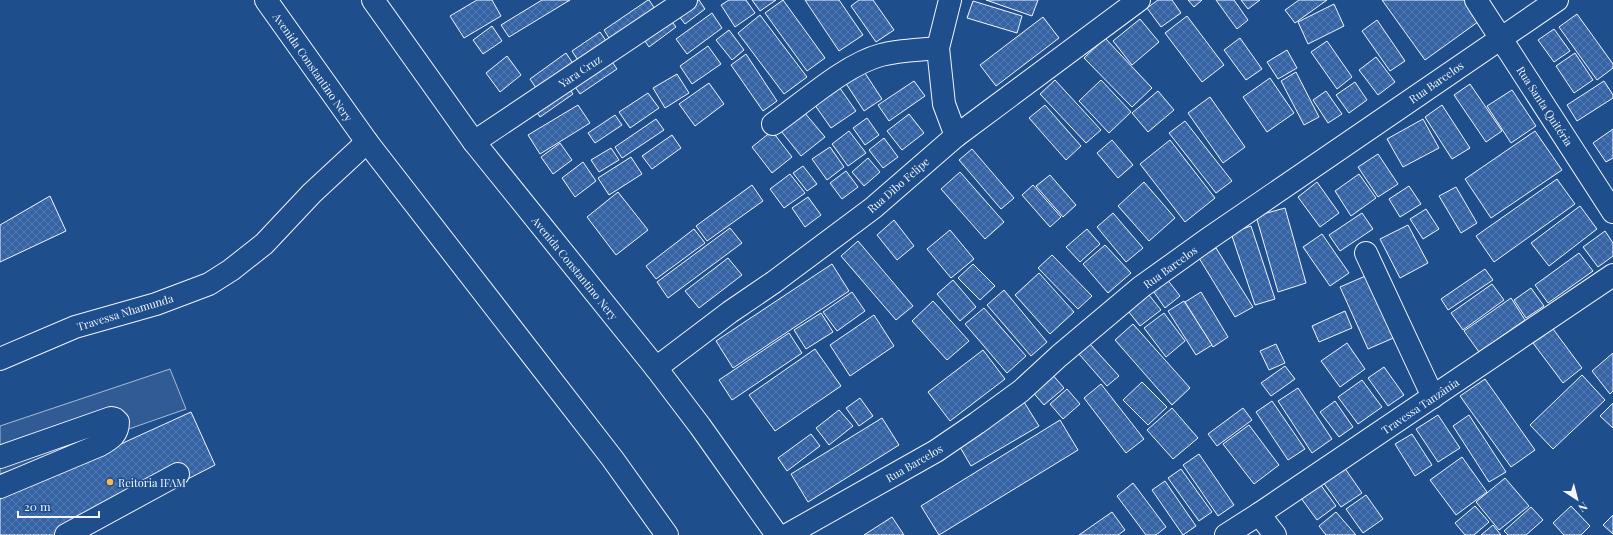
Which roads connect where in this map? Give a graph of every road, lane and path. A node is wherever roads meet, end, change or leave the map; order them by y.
1 (266, 0) edge
2 (373, 0) edge
3 (686, 0) edge
4 (950, 0) edge
5 (1139, 0) edge
6 (1476, 0) edge
7 (1557, 0) edge
8 (1501, 37) junction
9 (938, 48) junction
10 (773, 124) dead end
11 (956, 136) junction
12 (367, 142) junction
13 (474, 142) junction
14 (1613, 212) edge
15 (1366, 253) dead end
16 (1613, 275) edge
17 (0, 359) edge
18 (656, 368) junction
19 (1432, 397) junction
20 (0, 457) edge
21 (178, 474) dead end
22 (0, 487) edge
23 (1259, 514) junction
24 (66, 535) edge
25 (667, 535) edge
26 (777, 535) edge
27 (787, 535) edge
28 (1226, 535) edge
29 (1275, 535) edge

1 - 12 main road, Avenida Constantino Nery
2 - 13 main road, Avenida Constantino Nery
3 - 13 main road, Yara Cruz
4 - 9 main road
5 - 11 main road, Rua Dibo Felipe
6 - 8 main road, Rua Santa Quitéria
7 - 8 main road, Rua Barcelos
8 - 14 main road, Rua Santa Quitéria
8 - 27 main road, Rua Barcelos
9 - 10 main road
9 - 11 main road
11 - 18 main road, Rua Dibo Felipe
12 - 17 main road, Travessa Nhamunda
12 - 25 main road, Avenida Constantino Nery
13 - 18 main road, Avenida Constantino Nery
15 - 19 main road
16 - 19 main road, Travessa Tanzânia
18 - 26 main road, Avenida Constantino Nery
19 - 23 main road, Travessa Tanzânia
20 - 22 main road
21 - 24 main road
23 - 28 main road, Travessa Tanzânia
23 - 29 main road

